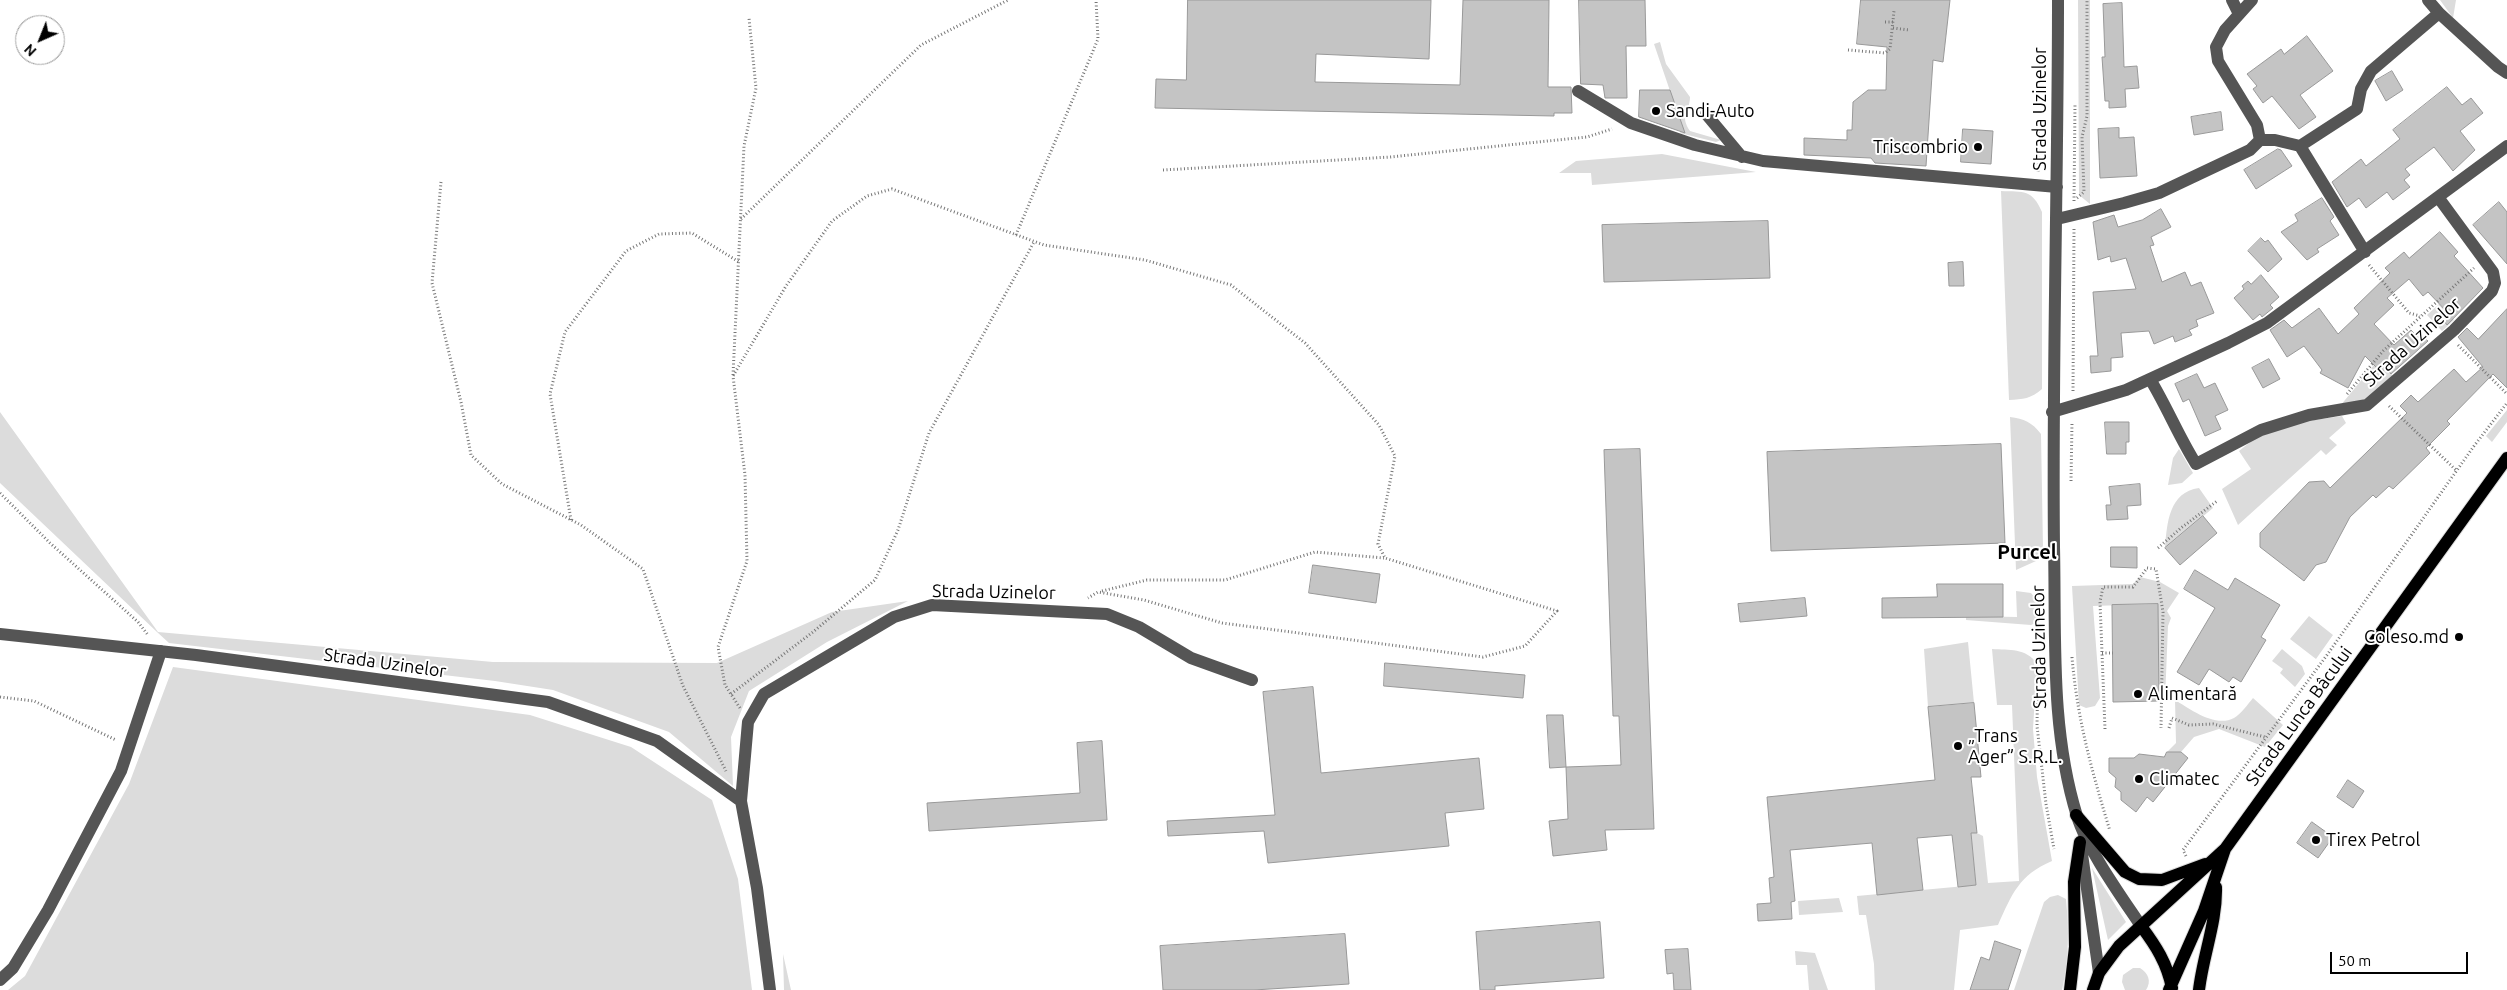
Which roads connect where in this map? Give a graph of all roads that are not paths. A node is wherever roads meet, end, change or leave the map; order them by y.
1 (2058, 0) edge
2 (2232, 0) edge
3 (2252, 0) edge
4 (2428, 0) edge
5 (2439, 13) junction
6 (2239, 14) junction
7 (2507, 72) edge
8 (1578, 91) dead end
9 (1706, 114) dead end
10 (2260, 140) junction
11 (2300, 146) junction
12 (2507, 146) edge
13 (1742, 157) junction
14 (2057, 187) junction
15 (2438, 197) junction
16 (2057, 219) junction
17 (2362, 254) junction
18 (2150, 379) junction
19 (2052, 412) junction
20 (2507, 458) edge
21 (0, 634) edge
22 (161, 651) junction
23 (1252, 680) dead end
24 (740, 801) junction
25 (2077, 817) junction
26 (2080, 842) junction
27 (2225, 849) junction
28 (2210, 862) junction
29 (2216, 881) junction
30 (2141, 926) junction
31 (2099, 973) junction
32 (0, 980) edge
33 (2171, 989) edge
34 (770, 990) edge
35 (2070, 990) edge
36 (2093, 990) edge
37 (2103, 990) edge
38 (2199, 990) edge

1 - 14 street, Strada Uzinelor
2 - 6 street
3 - 6 street
4 - 5 street
5 - 7 street
5 - 11 street
6 - 10 street
8 - 13 street
9 - 13 street
10 - 11 street
10 - 16 street
11 - 17 street
12 - 15 street
13 - 14 street
14 - 16 street, Strada Uzinelor
15 - 17 street
15 - 18 street, Strada Uzinelor
16 - 19 street, Strada Uzinelor
17 - 18 street
18 - 19 street
19 - 25 street, Strada Uzinelor
20 - 27 main road, Strada Lunca Bâcului
21 - 22 street, Strada Uzinelor
22 - 24 street, Strada Uzinelor
22 - 32 street
23 - 24 street, Strada Uzinelor
24 - 34 street, Strada Uzinelor
25 - 26 street, Strada Uzinelor
25 - 28 main road
25 - 30 street, Strada Uzinelor
26 - 31 street, Strada Uzinelor
26 - 35 main road
27 - 28 main road, Strada Lunca Bâcului
27 - 29 main road, Strada Lunca Bâcului
28 - 30 main road, Strada Lunca Bâcului
29 - 33 main road, Strada Lunca Bâcului
29 - 38 main road
30 - 31 main road, Strada Lunca Bâcului
30 - 33 main road, Strada Uzinelor
31 - 36 main road, Strada Lunca Bâcului
31 - 37 main road, Strada Uzinelor

